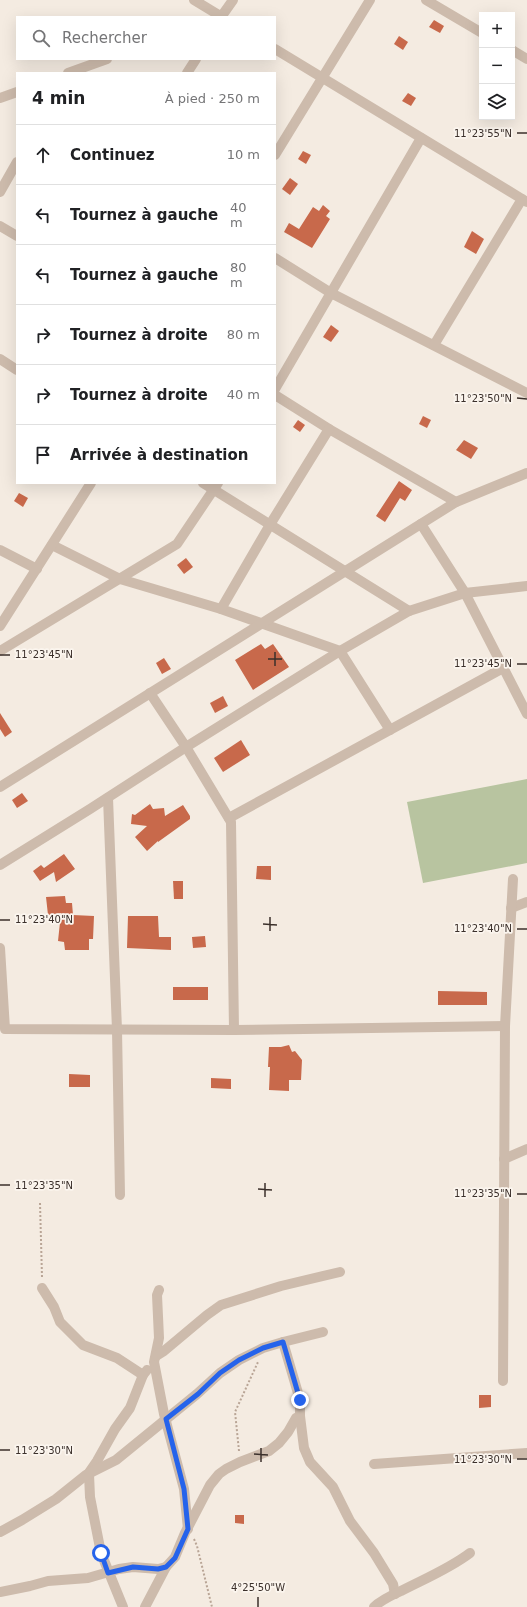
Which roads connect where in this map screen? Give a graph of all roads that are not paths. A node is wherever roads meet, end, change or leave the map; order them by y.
1 (194, 0) edge
2 (233, 0) edge
3 (370, 0) edge
4 (434, 1) edge
5 (220, 16) edge
6 (223, 16) edge
7 (479, 31) edge
8 (276, 50) edge
9 (515, 52) edge
10 (527, 59) edge
11 (104, 60) edge
12 (195, 60) edge
13 (73, 72) edge
14 (188, 72) edge
15 (323, 78) junction
16 (16, 92) edge
17 (0, 98) edge
18 (421, 138) junction
19 (276, 153) edge
20 (16, 164) edge
21 (0, 192) edge
22 (524, 200) edge
23 (0, 226) edge
24 (16, 235) edge
25 (276, 259) edge
26 (331, 293) junction
27 (434, 345) junction
28 (0, 359) edge
29 (16, 369) edge
30 (276, 387) edge
31 (527, 392) edge
32 (276, 396) edge
33 (329, 429) junction
34 (527, 472) edge
35 (90, 484) edge
36 (216, 486) edge
37 (456, 502) junction
38 (270, 523) junction
39 (421, 524) junction
40 (52, 545) junction
41 (0, 550) edge
42 (36, 569) junction
43 (345, 571) junction
44 (120, 579) junction
45 (527, 586) edge
46 (465, 593) junction
47 (221, 609) junction
48 (409, 611) junction
49 (262, 623) junction
50 (0, 626) edge
51 (0, 651) edge
52 (340, 651) junction
53 (503, 668) junction
54 (150, 693) junction
55 (527, 714) edge
56 (390, 730) junction
57 (186, 747) junction
58 (0, 787) edge
59 (108, 798) junction
60 (229, 818) junction
61 (0, 865) edge
62 (513, 879) dead end
63 (527, 902) edge
64 (512, 908) junction
65 (0, 948) edge
66 (505, 1026) junction
67 (117, 1030) junction
68 (234, 1030) junction
69 (527, 1149) edge
70 (504, 1159) junction
71 (120, 1195) dead end
72 (340, 1272) dead end
73 (42, 1288) road end
74 (159, 1290) dead end
75 (323, 1332) dead end
76 (283, 1342) junction
77 (155, 1359) junction
78 (143, 1375) junction
79 (503, 1382) dead end
80 (300, 1416) junction
81 (166, 1419) junction
82 (527, 1453) edge
83 (374, 1464) dead end
84 (88, 1475) junction
85 (188, 1529) junction
86 (0, 1532) edge
87 (470, 1553) dead end
88 (166, 1567) junction
89 (108, 1573) junction
90 (0, 1592) edge
91 (395, 1594) junction
92 (123, 1607) edge
93 (145, 1607) edge
94 (374, 1607) edge

1 - 5 street
2 - 6 street
3 - 15 street
4 - 7 street
8 - 15 street
9 - 10 street
11 - 13 street
12 - 14 street
15 - 18 street
15 - 19 street
16 - 17 street
18 - 22 street
18 - 26 street
20 - 21 street
22 - 27 street
23 - 24 street
25 - 26 street
26 - 27 street
26 - 30 street
27 - 31 street
28 - 29 street
32 - 33 street
33 - 37 street
33 - 38 street
34 - 37 street
35 - 40 street
36 - 38 street
36 - 44 street
37 - 39 street
38 - 43 street
38 - 47 street
39 - 43 street
39 - 46 street
40 - 42 street
40 - 44 street
41 - 42 street
42 - 50 street
43 - 48 street
43 - 49 street
44 - 47 street
44 - 51 street
45 - 46 street
46 - 48 street
46 - 53 street
47 - 49 street
48 - 52 street
49 - 52 street
49 - 54 street
52 - 56 street
52 - 57 street
53 - 55 street
53 - 56 street
54 - 57 street
54 - 58 street
56 - 60 street
57 - 59 street
57 - 60 street
59 - 61 street
59 - 67 street
60 - 68 street
62 - 64 street
63 - 64 street
64 - 66 street
65 - 67 street
66 - 68 street
66 - 70 street
67 - 68 street
67 - 71 street
69 - 70 street
70 - 79 street
72 - 77 street
73 - 78 street
74 - 77 street
75 - 76 street
76 - 80 street
76 - 81 street
77 - 78 street
77 - 81 street
78 - 84 street
80 - 85 street
80 - 91 street
81 - 84 street
81 - 85 street
82 - 83 street
84 - 86 street
84 - 89 street
85 - 88 street
87 - 91 street
88 - 89 street
88 - 93 street
89 - 90 street
89 - 92 street
91 - 94 street

